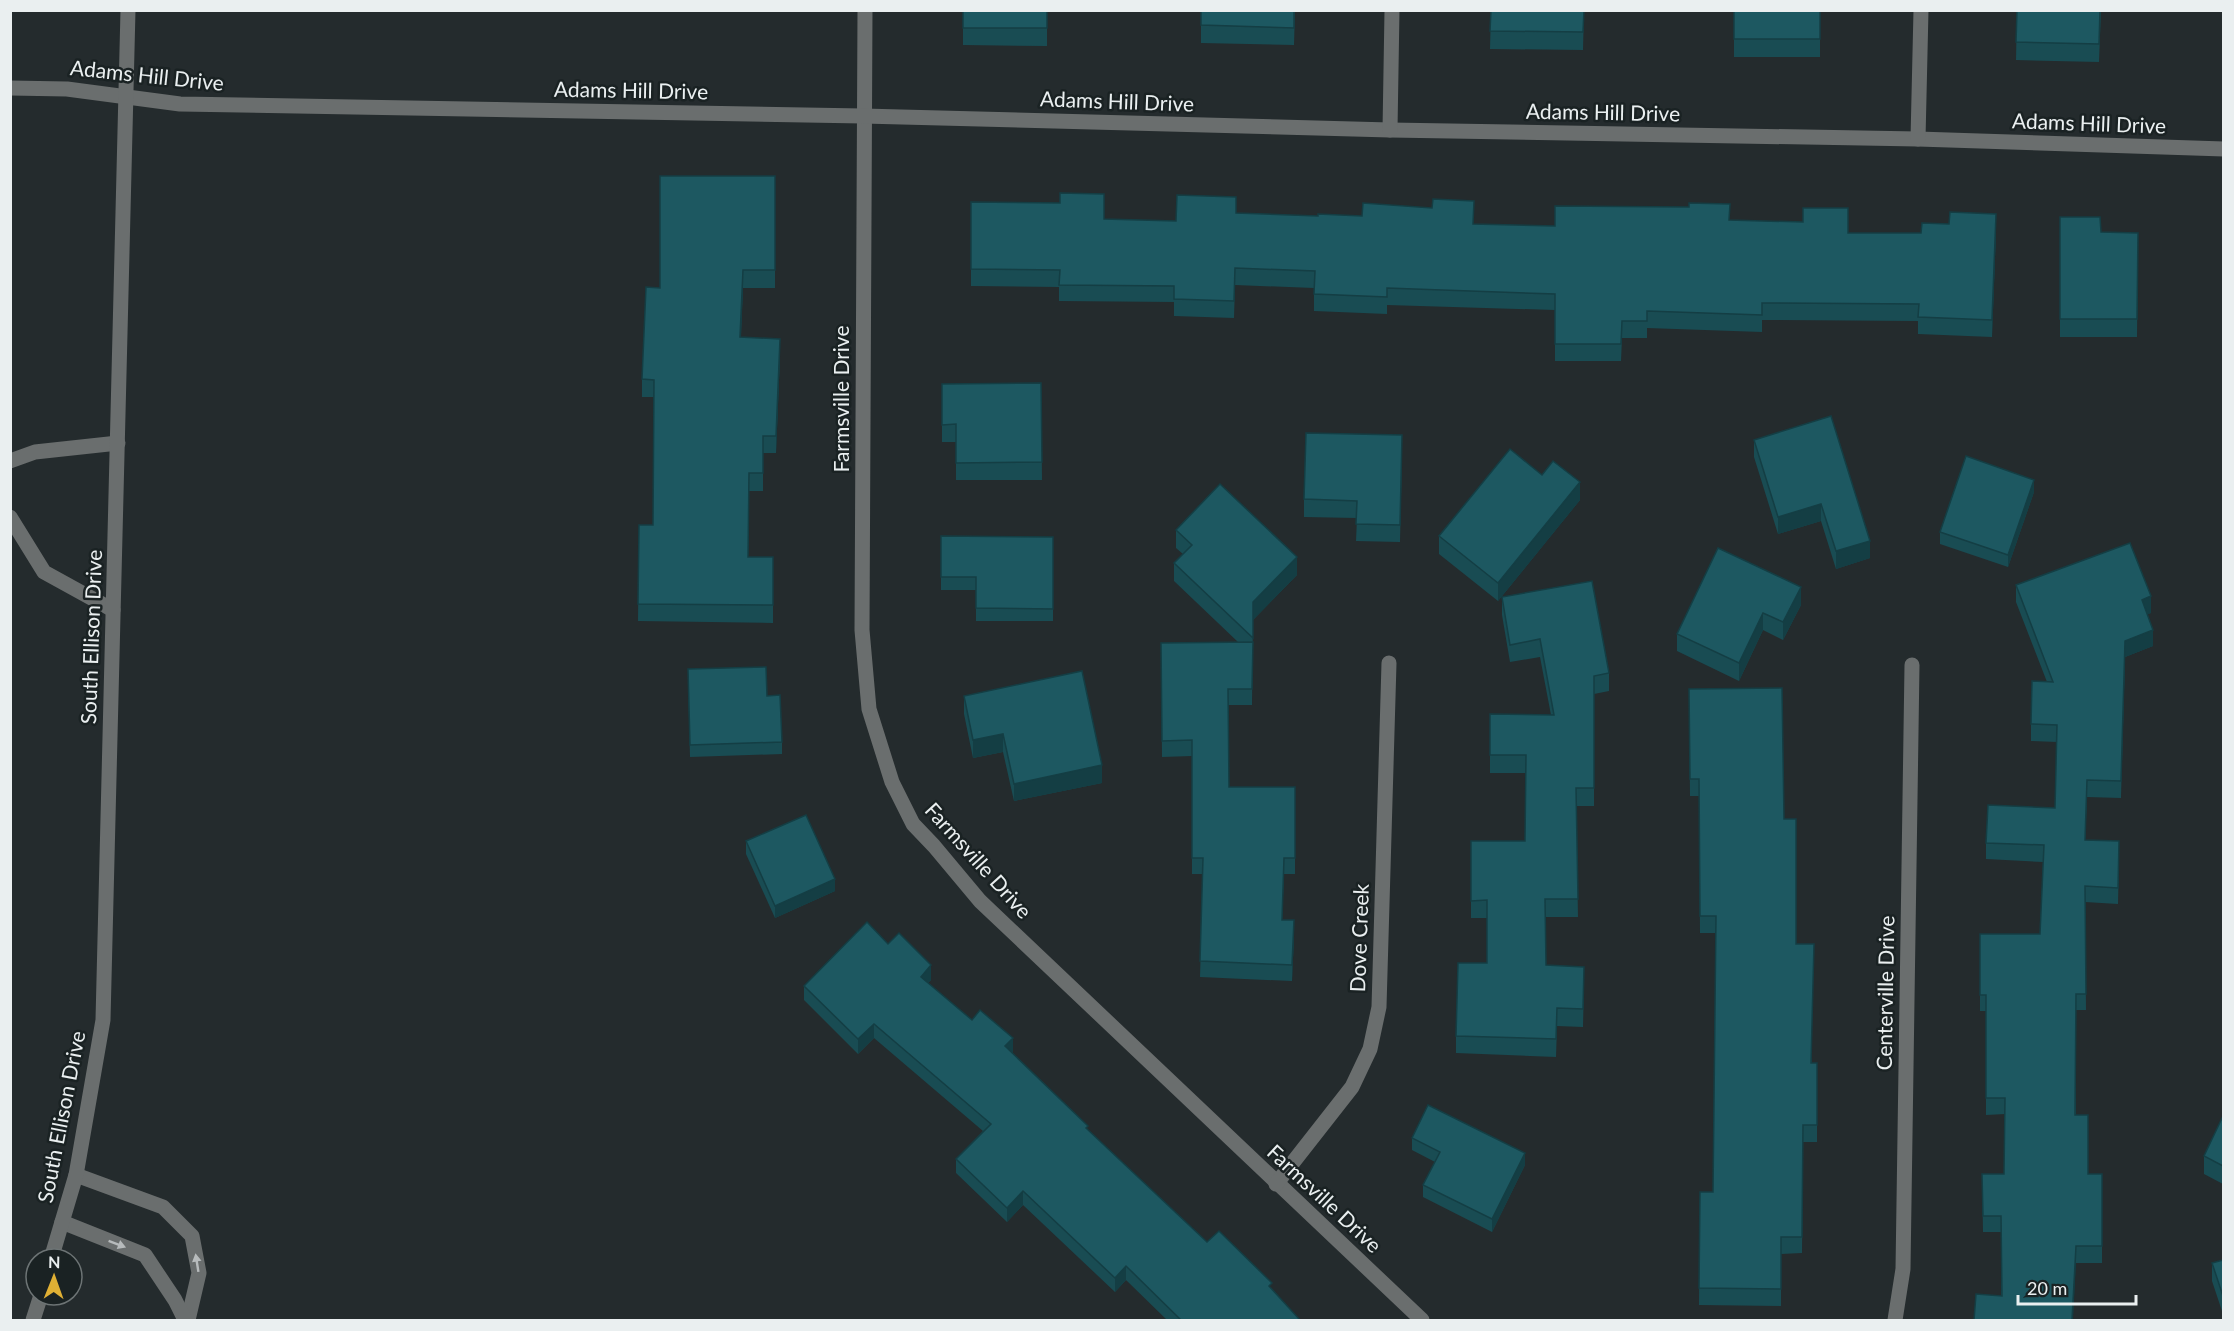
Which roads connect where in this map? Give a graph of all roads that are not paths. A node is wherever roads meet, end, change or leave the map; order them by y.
1 (128, 10) edge
2 (865, 10) edge
3 (1392, 10) edge
4 (1921, 10) edge
5 (10, 88) edge
6 (127, 97) junction
7 (863, 116) junction
8 (1390, 130) junction
9 (1918, 139) junction
10 (2223, 149) edge
11 (118, 443) junction
12 (10, 461) edge
13 (10, 516) edge
14 (113, 610) junction
15 (1389, 663) dead end
16 (1912, 665) dead end
17 (76, 1174) junction
18 (1276, 1184) junction
19 (62, 1222) junction
20 (55, 1247) edge
21 (187, 1320) edge
22 (1422, 1320) edge
23 (1895, 1320) edge

1 - 6 street, South Ellison Drive
2 - 7 street, Farmsville Drive
3 - 8 street
4 - 9 street
5 - 6 street, Adams Hill Drive
6 - 7 street, Adams Hill Drive
6 - 11 street, South Ellison Drive
7 - 8 street, Adams Hill Drive
7 - 18 street, Farmsville Drive
8 - 9 street, Adams Hill Drive
9 - 10 street, Adams Hill Drive
11 - 12 street
11 - 14 street, South Ellison Drive
13 - 14 street
14 - 17 street, South Ellison Drive
15 - 18 street, Dove Creek
16 - 23 street, Centerville Drive
17 - 19 street, South Ellison Drive
21 -> 17 street
18 - 22 street, Farmsville Drive
19 - 20 street, South Ellison Drive
19 -> 21 street

